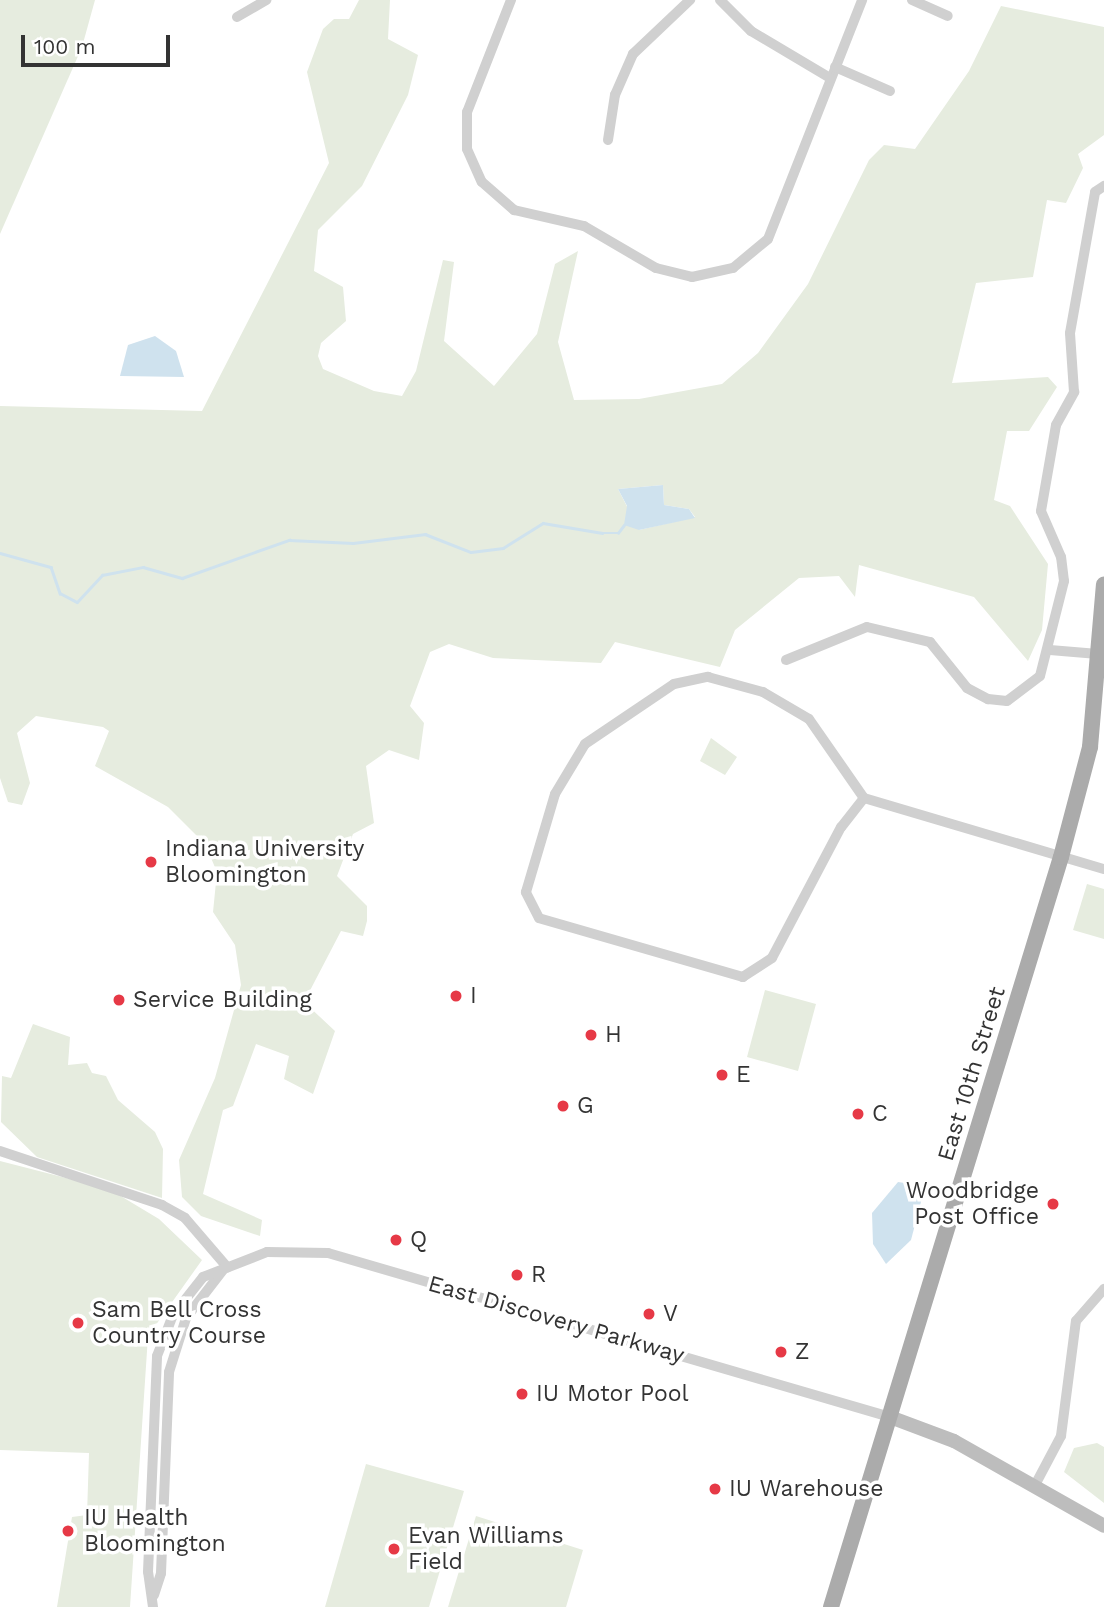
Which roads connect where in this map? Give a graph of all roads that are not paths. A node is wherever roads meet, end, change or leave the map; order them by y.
1 (267, 0) edge
2 (511, 0) edge
3 (690, 0) edge
4 (720, 0) edge
5 (862, 0) edge
6 (912, 0) edge
7 (948, 16) dead end
8 (237, 17) dead end
9 (835, 67) junction
10 (830, 78) junction
11 (890, 91) dead end
12 (608, 140) dead end
13 (1104, 186) edge
14 (1104, 586) edge
15 (1050, 650) junction
16 (1098, 654) junction
17 (786, 660) dead end
18 (864, 798) junction
19 (1061, 857) junction
20 (1104, 869) edge
21 (0, 1152) edge
22 (225, 1268) junction
23 (1104, 1289) edge
24 (890, 1417) junction
25 (1034, 1487) junction
26 (1104, 1526) edge
27 (153, 1601) edge
28 (831, 1607) edge

1 - 8 street
2 - 10 street
3 - 12 street
4 - 10 street
5 - 9 street
6 - 7 street
9 - 10 street
9 - 11 street
13 - 15 street
14 - 16 main road, East 10th Street
15 - 16 street
15 - 17 street
16 - 19 main road, East 10th Street
18 - 18 street
18 - 19 street
19 - 20 street
19 - 24 main road, East 10th Street
21 - 22 street
22 - 24 street, East Discovery Parkway
22 - 27 street
23 - 25 street
24 - 25 street
24 - 28 main road, East 10th Street
25 - 26 street

